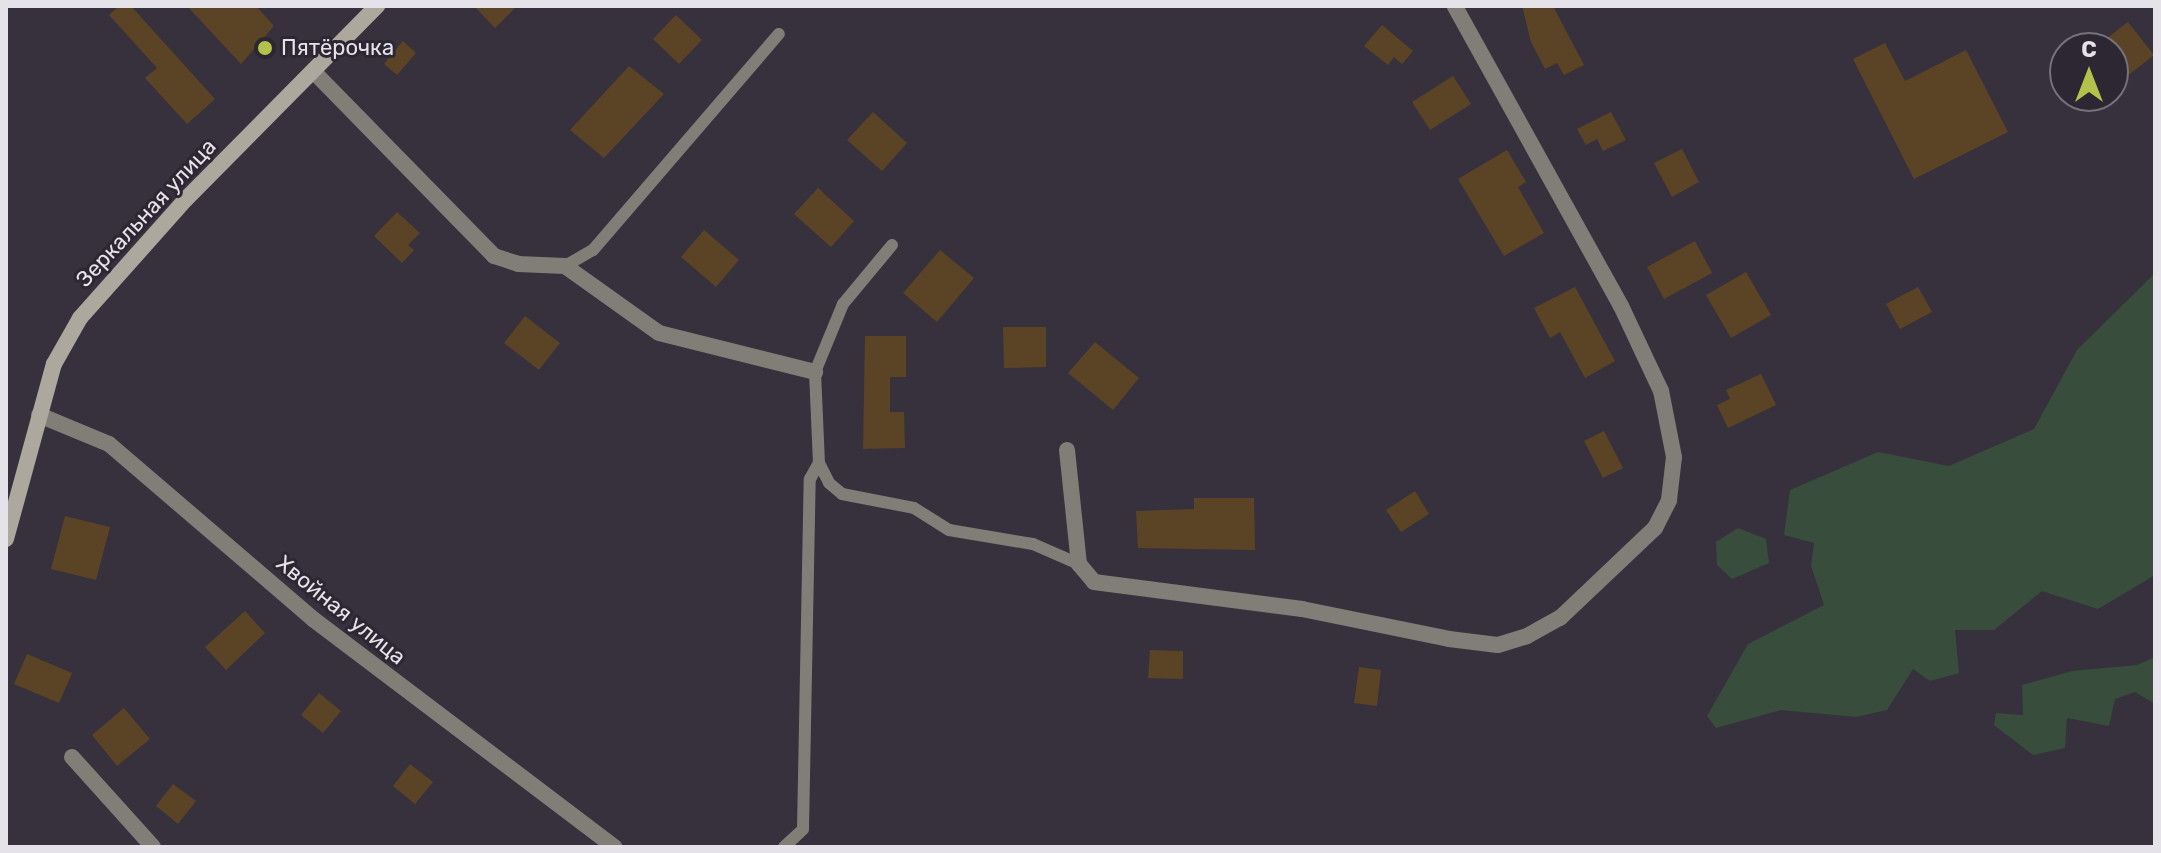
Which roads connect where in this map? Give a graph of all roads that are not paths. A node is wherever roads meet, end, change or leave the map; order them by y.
1 (377, 6) edge
2 (1455, 6) edge
3 (779, 34) dead end
4 (313, 71) junction
5 (892, 245) dead end
6 (565, 266) junction
7 (815, 372) junction
8 (39, 415) junction
9 (1067, 450) dead end
10 (819, 463) junction
11 (6, 539) edge
12 (1079, 564) junction
13 (72, 757) dead end
14 (153, 847) edge
15 (615, 847) edge
16 (784, 847) edge

1 - 4 street, Зеркальная улица
2 - 12 street
3 - 6 lane
4 - 6 street
4 - 8 street, Зеркальная улица
5 - 7 lane
6 - 7 street
7 - 10 lane
8 - 11 street, Зеркальная улица
8 - 15 street, Хвойная улица
9 - 12 street
10 - 12 lane
10 - 16 lane
13 - 14 street

